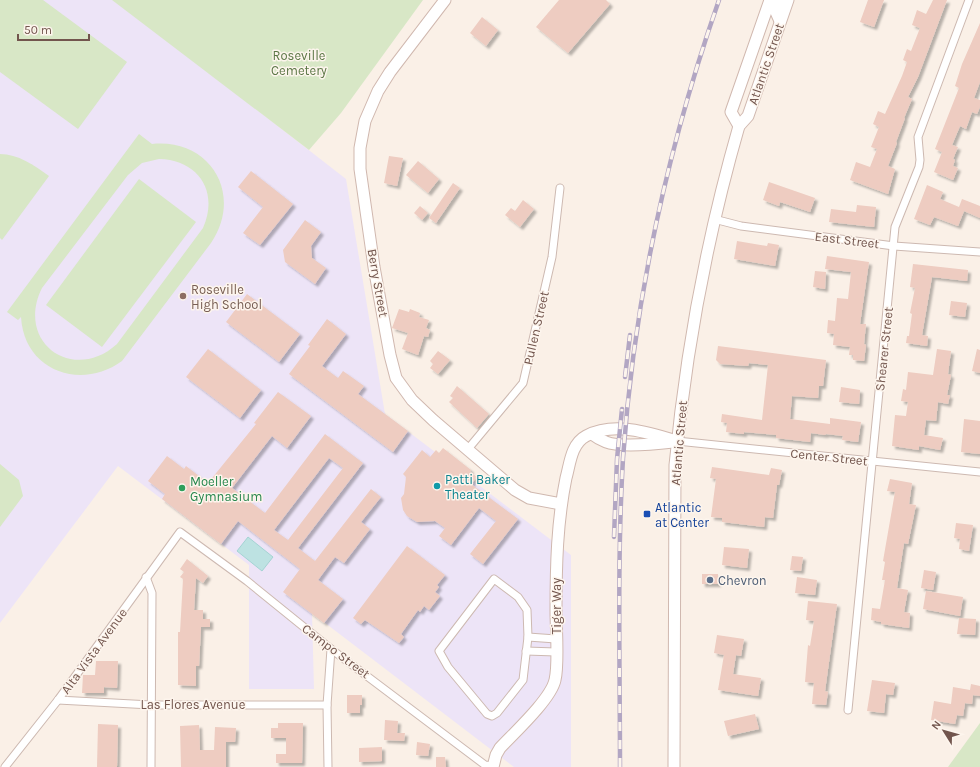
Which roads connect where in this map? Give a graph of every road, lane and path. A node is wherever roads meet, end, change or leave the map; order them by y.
1 (445, 0) edge
2 (770, 0) edge
3 (778, 0) edge
4 (788, 0) edge
5 (969, 0) edge
6 (780, 21) junction
7 (739, 126) junction
8 (560, 188) dead end
9 (714, 219) junction
10 (894, 246) junction
11 (980, 252) edge
12 (677, 441) junction
13 (468, 449) junction
14 (872, 461) junction
15 (980, 472) edge
16 (561, 504) junction
17 (180, 532) joint
18 (146, 578) junction
19 (528, 637) junction
20 (556, 639) junction
21 (331, 649) junction
22 (526, 651) junction
23 (556, 652) junction
24 (58, 700) junction
25 (151, 705) junction
26 (327, 705) junction
27 (848, 710) dead end
28 (5, 767) edge
29 (151, 767) edge
30 (328, 767) edge
31 (493, 767) edge
32 (674, 767) edge

1 - 13 street, Berry Street
2 - 7 street, Atlantic Street
3 - 6 street
4 - 6 street, Atlantic Street
5 - 10 street, Shearer Street
6 - 7 street, Atlantic Street
7 - 9 street, Atlantic Street
8 - 13 street, Pullen Street
9 - 10 street, East Street
9 - 12 street, Atlantic Street
10 - 11 street, East Street
10 - 14 street, Shearer Street
12 - 14 street, Center Street
12 - 16 street, Tiger Way
12 - 32 street, Atlantic Street
13 - 16 street, Berry Street
14 - 15 street, Center Street
14 - 27 street, Shearer Street
16 - 20 street, Tiger Way
17 - 18 street, Alta Vista Avenue
17 - 21 street, Campo Street
18 - 24 street, Alta Vista Avenue
18 - 25 street
19 - 20 street
19 - 22 street
19 - 22 street
20 - 23 street, Tiger Way
21 - 26 street
21 - 31 street, Campo Street
22 - 23 street
23 - 31 street, Tiger Way
24 - 25 street, Las Flores Avenue
24 - 28 street, Alta Vista Avenue
25 - 26 street, Las Flores Avenue
25 - 29 street
26 - 30 street

